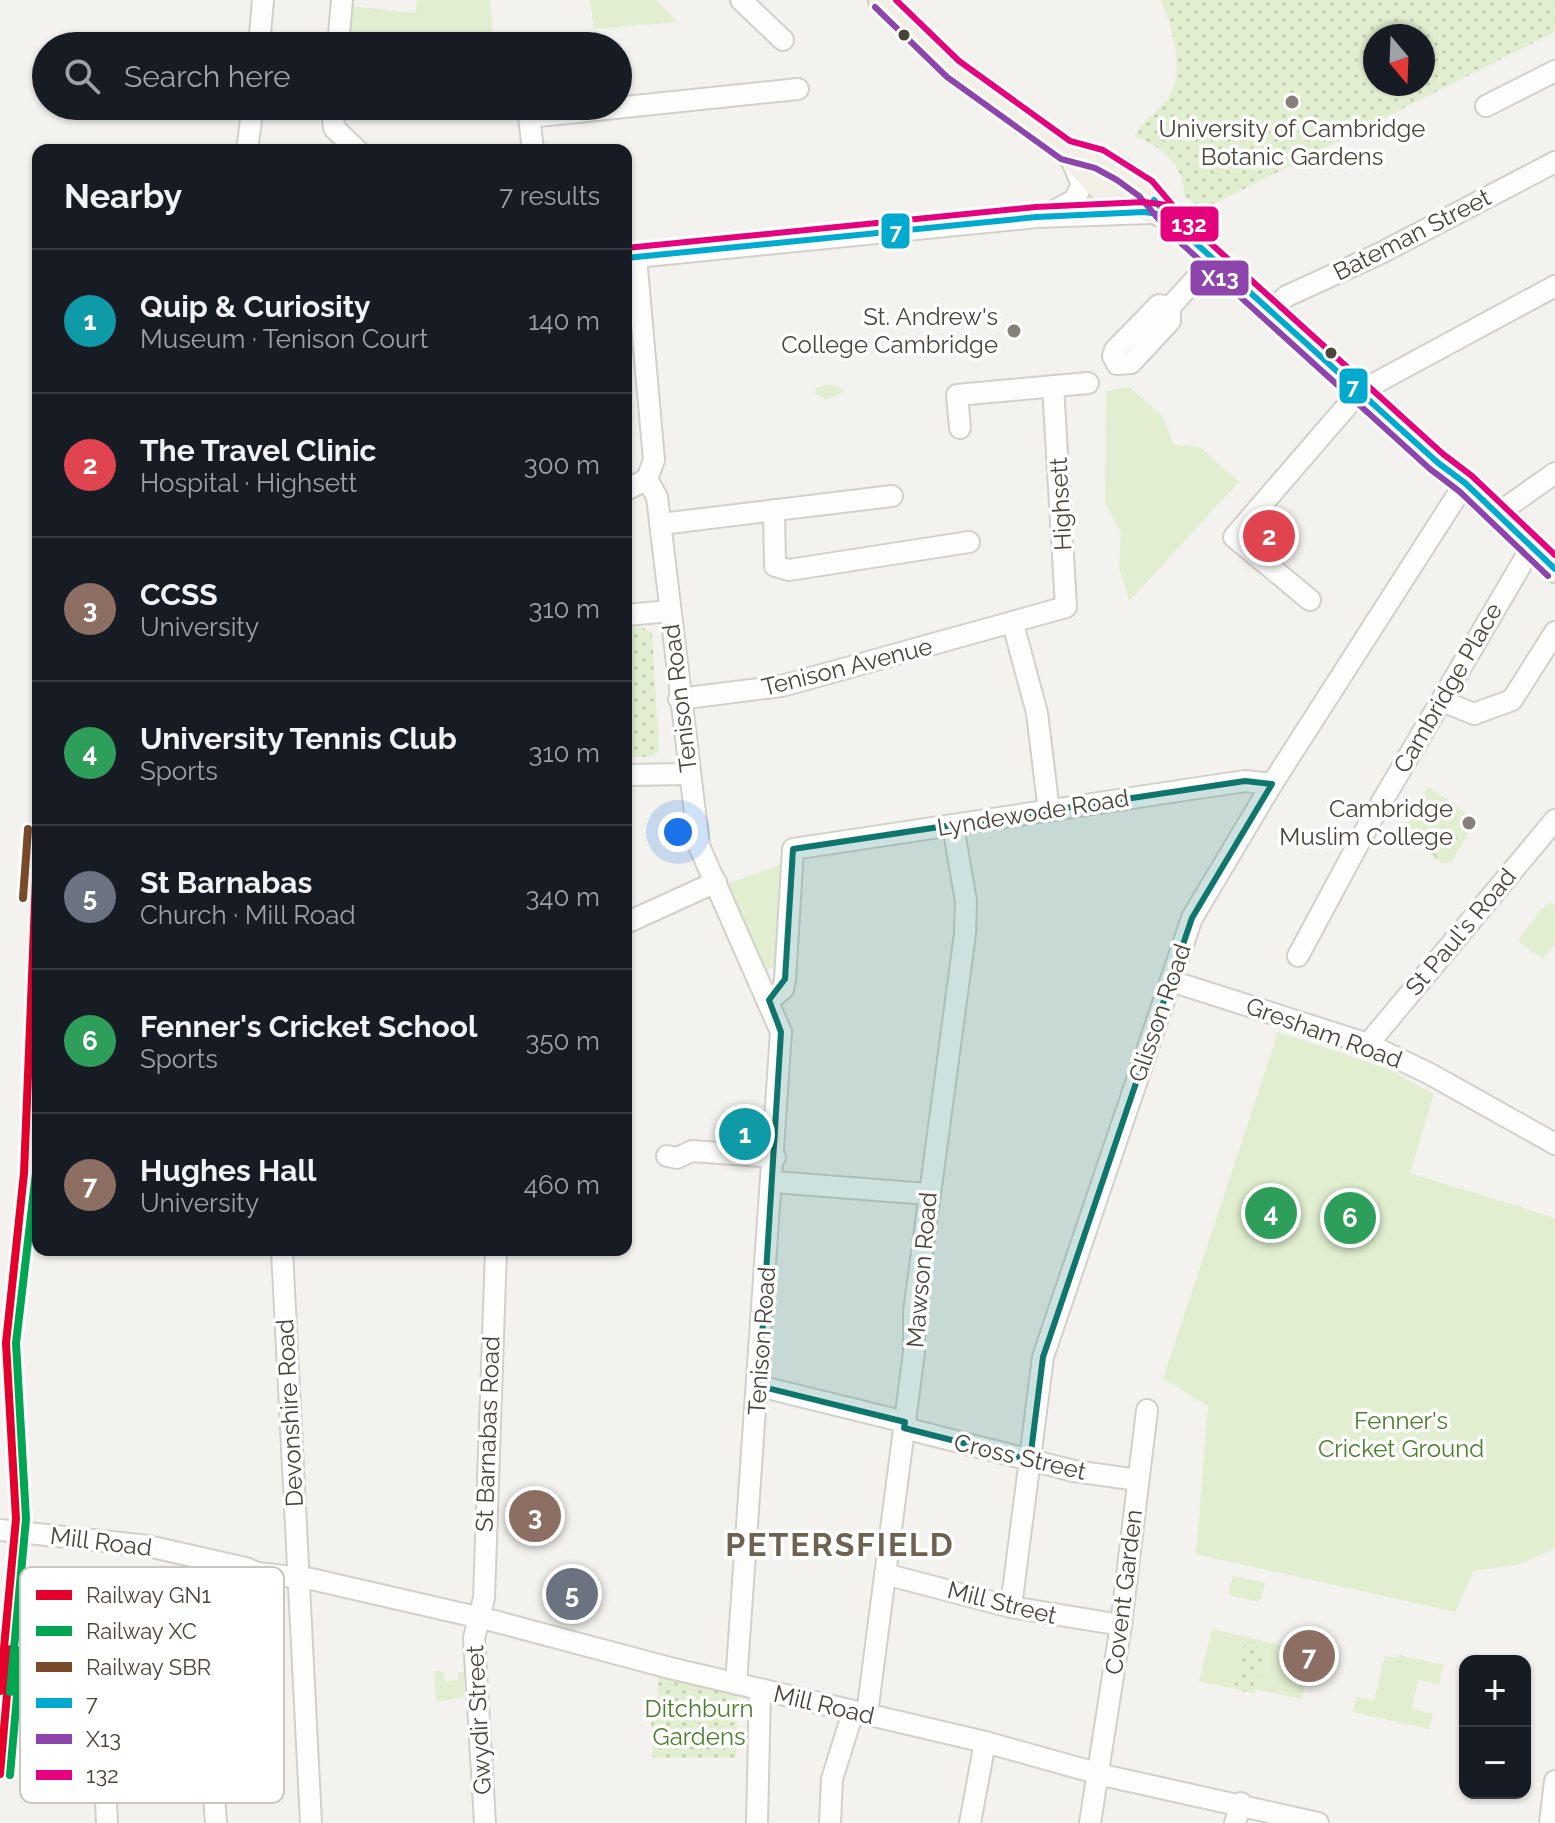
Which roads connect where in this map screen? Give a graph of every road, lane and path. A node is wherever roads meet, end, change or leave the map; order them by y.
1 (263, 0) edge
2 (342, 0) edge
3 (741, 0) edge
4 (882, 0) edge
5 (260, 32) edge
6 (339, 32) edge
7 (783, 40) dead end
8 (1555, 71) edge
9 (798, 89) dead end
10 (632, 106) edge
11 (1486, 106) dead end
12 (251, 120) edge
13 (333, 120) edge
14 (529, 120) edge
15 (248, 144) edge
16 (351, 144) edge
17 (532, 144) edge
18 (1066, 150) junction
19 (1555, 162) edge
20 (1123, 206) junction
21 (1037, 217) junction
22 (632, 258) edge
23 (1214, 259) junction
24 (632, 266) edge
25 (1555, 286) edge
26 (1170, 307) dead end
27 (1271, 310) junction
28 (1088, 383) dead end
29 (1053, 386) junction
30 (1359, 392) junction
31 (960, 428) dead end
32 (1555, 473) edge
33 (650, 474) junction
34 (1465, 483) junction
35 (632, 486) edge
36 (892, 496) dead end
37 (774, 510) junction
38 (1497, 514) junction
39 (661, 524) junction
40 (969, 542) dead end
41 (1531, 548) junction
42 (1555, 569) edge
43 (1310, 600) dead end
44 (670, 611) junction
45 (1051, 612) joint
46 (632, 614) edge
47 (1013, 624) junction
48 (1555, 632) edge
49 (679, 699) junction
50 (1442, 701) junction
51 (689, 774) junction
52 (632, 775) edge
53 (1272, 784) junction
54 (1049, 811) junction
55 (1555, 820) edge
56 (953, 826) junction
57 (716, 882) junction
58 (632, 920) edge
59 (1298, 956) dead end
60 (1171, 981) junction
61 (769, 1000) junction
62 (1368, 1044) junction
63 (1555, 1144) edge
64 (667, 1156) dead end
65 (775, 1157) junction
66 (774, 1182) junction
67 (928, 1194) junction
68 (282, 1256) edge
69 (496, 1256) edge
70 (759, 1386) junction
71 (1147, 1410) dead end
72 (904, 1425) junction
73 (1030, 1460) junction
74 (1138, 1480) junction
75 (0, 1530) edge
76 (241, 1567) edge
77 (885, 1574) junction
78 (284, 1579) edge
79 (293, 1581) junction
80 (1011, 1607) junction
81 (478, 1617) junction
82 (1121, 1625) junction
83 (736, 1684) junction
84 (760, 1690) junction
85 (860, 1713) junction
86 (985, 1742) junction
87 (1099, 1774) junction
88 (1555, 1781) edge
89 (106, 1803) edge
90 (215, 1803) edge
91 (1238, 1813) edge
92 (107, 1823) edge
93 (216, 1823) edge
94 (311, 1823) edge
95 (485, 1823) edge
96 (757, 1823) edge
97 (830, 1823) edge
98 (970, 1823) edge
99 (1090, 1823) edge
100 (1318, 1823) edge
101 (1550, 1823) edge

1 - 5 street
2 - 6 street
3 - 7 street
4 - 18 main road
8 - 11 street
9 - 10 street
12 - 15 street
13 - 16 street
14 - 17 street
18 - 20 main road
18 - 20 main road
18 - 21 street
19 - 27 street, Bateman Street
20 - 21 street
20 - 23 main road
21 - 22 street
23 - 26 street
23 - 27 main road
24 - 33 street, Tenison Road
25 - 30 street
27 - 30 main road
28 - 29 street
29 - 31 street
29 - 45 street, Highsett
30 - 34 main road
30 - 43 street
32 - 38 street
33 - 35 street
33 - 39 street, Tenison Road
34 - 38 main road
34 - 53 street, Glisson Road
36 - 37 street
37 - 39 street
37 - 40 street
38 - 41 main road
39 - 44 street, Tenison Road
41 - 42 main road
41 - 50 street, Cambridge Place
44 - 46 street
44 - 49 street, Tenison Road
45 - 47 street, Tenison Avenue
47 - 49 street, Tenison Avenue
47 - 54 street
48 - 50 street
49 - 51 street, Tenison Road
50 - 59 street, Cambridge Place
51 - 52 street
51 - 57 street, Tenison Road
53 - 54 street, Lyndewode Road
53 - 60 street, Glisson Road
54 - 56 street, Lyndewode Road
55 - 62 street, St Paul's Road
56 - 61 street, Lyndewode Road
56 - 67 street, Mawson Road
57 - 58 street
57 - 61 street, Tenison Road
60 - 62 street, Gresham Road
60 - 73 street, Glisson Road
61 - 65 street, Tenison Road
62 - 63 street, Gresham Road
64 - 65 street
65 - 66 street, Tenison Road
66 - 67 street
66 - 70 street, Tenison Road
67 - 72 street, Mawson Road
68 - 79 street, Devonshire Road
69 - 81 street, St Barnabas Road
70 - 72 street, Cross Street
70 - 83 street, Tenison Road
71 - 74 street, Covent Garden
72 - 73 street, Cross Street
72 - 77 street, Mawson Road
73 - 74 street, Cross Street
73 - 80 street, Glisson Road
74 - 82 street, Covent Garden
75 - 76 street, Mill Road
77 - 80 street, Mill Street
77 - 85 street, Mawson Road
78 - 79 street, Mill Road
79 - 81 street, Mill Road
79 - 94 street, Devonshire Road
80 - 82 street, Mill Street
81 - 83 street, Mill Road
81 - 95 street, Gwydir Street
82 - 87 street, Covent Garden
83 - 84 street, Mill Road
84 - 85 street, Mill Road
84 - 96 street
85 - 86 street, Mill Road
85 - 97 street, Mawson Road
86 - 87 street, Mill Road
86 - 98 street
87 - 91 street, Mill Road
87 - 99 street, Covent Garden
88 - 101 street
89 - 92 street
90 - 93 street
91 - 100 street, Mill Road

